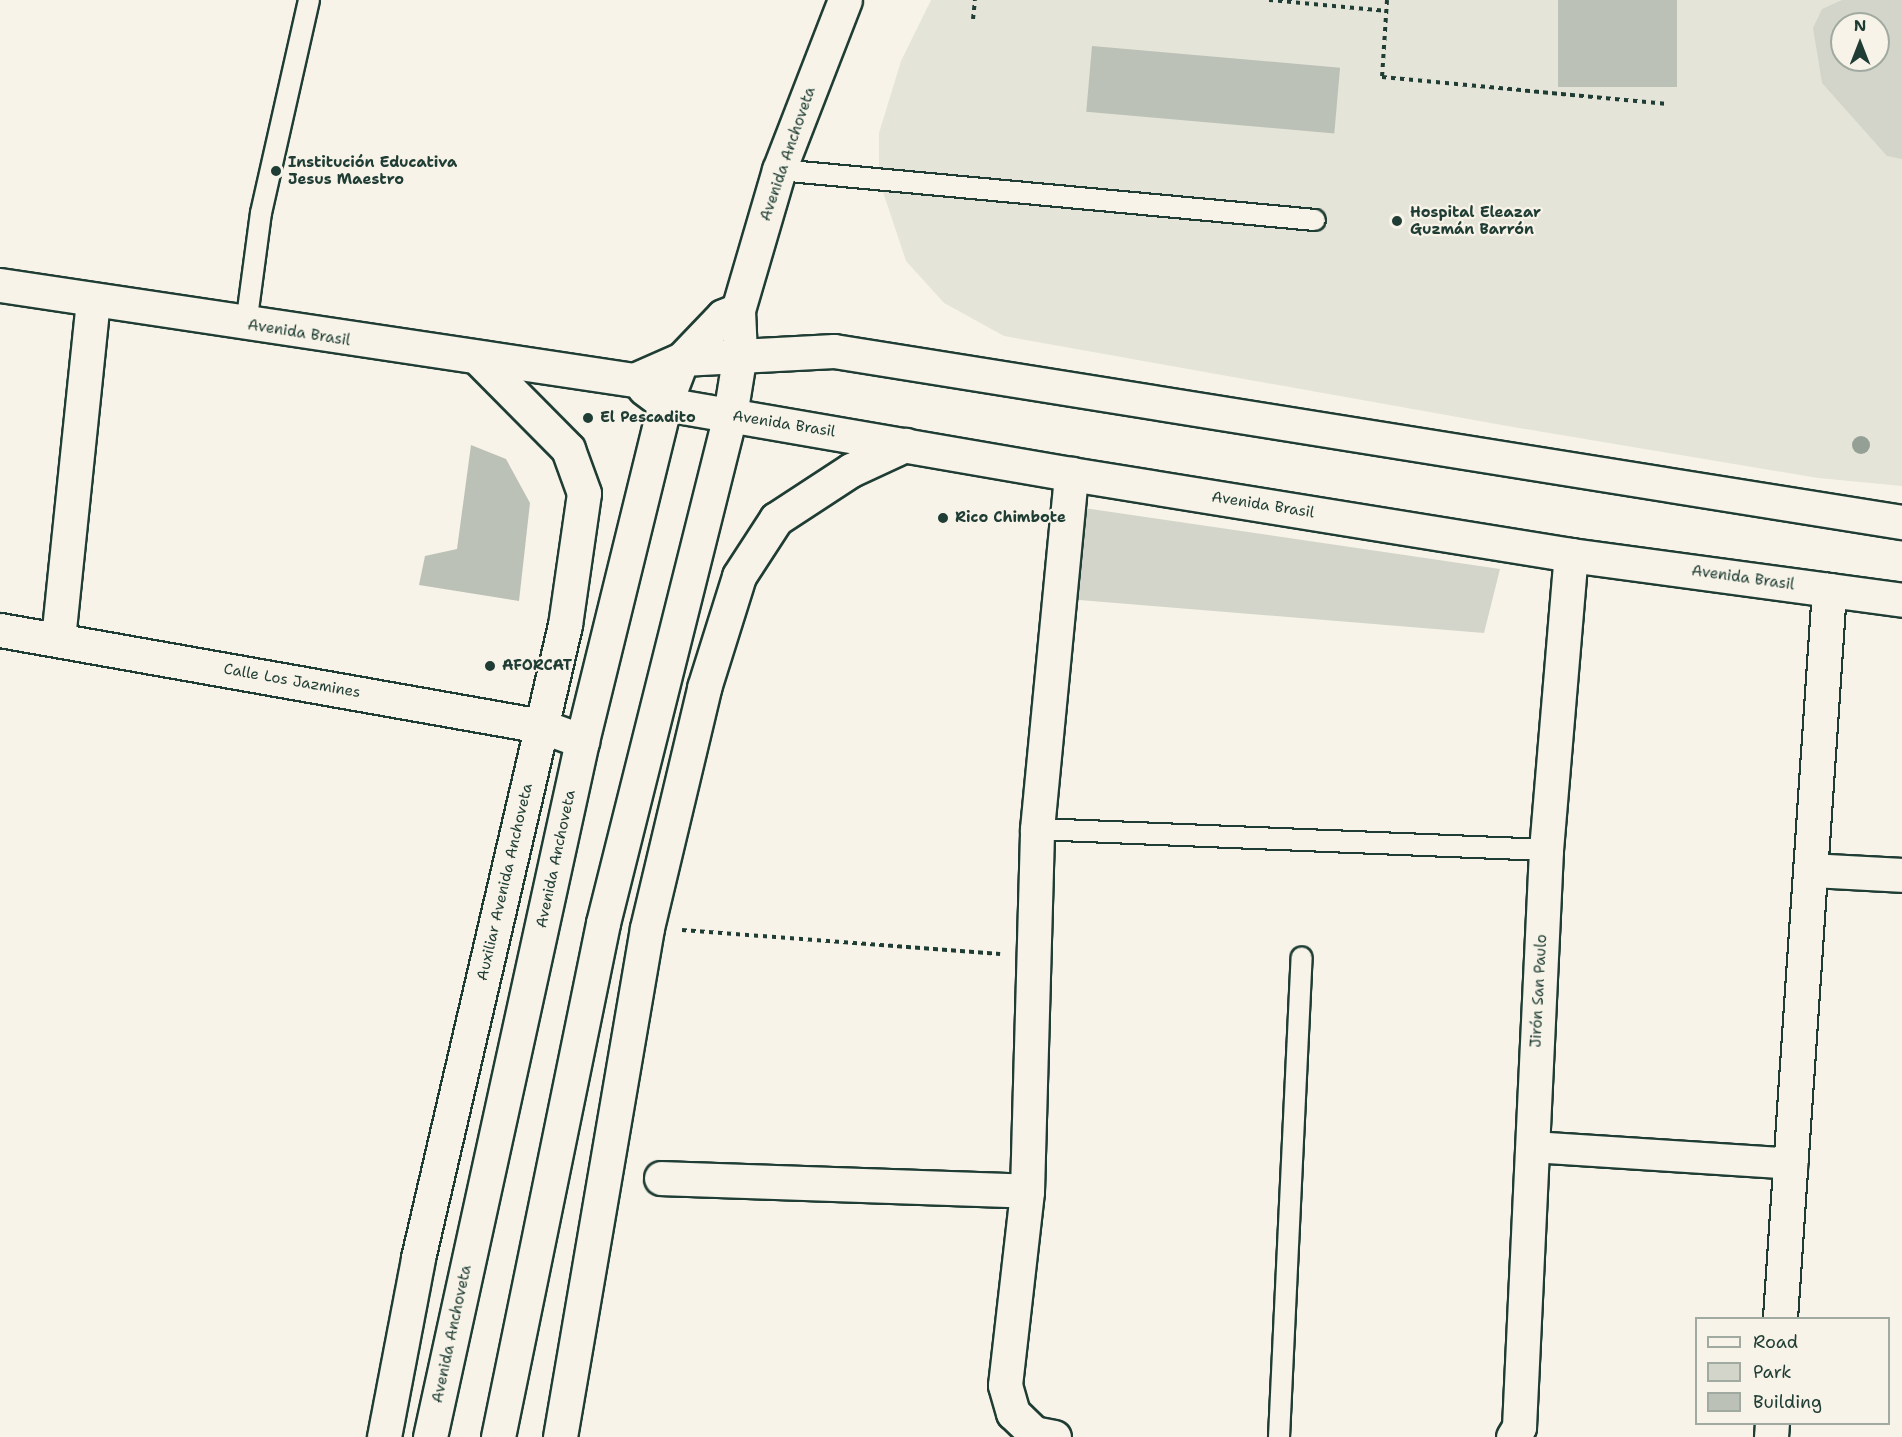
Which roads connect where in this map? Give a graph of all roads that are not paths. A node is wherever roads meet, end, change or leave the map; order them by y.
1 (309, 0) edge
2 (845, 0) edge
3 (780, 170) junction
4 (1315, 220) dead end
5 (0, 285) edge
6 (93, 301) junction
7 (738, 310) junction
8 (246, 325) junction
9 (740, 353) junction
10 (682, 359) junction
11 (481, 361) junction
12 (634, 380) junction
13 (665, 404) junction
14 (730, 414) junction
15 (905, 445) junction
16 (1071, 474) junction
17 (1902, 522) edge
18 (1571, 555) junction
19 (1829, 590) junction
20 (1902, 600) edge
21 (0, 630) edge
22 (58, 639) junction
23 (542, 726) junction
24 (582, 741) junction
25 (1037, 829) junction
26 (1546, 850) junction
27 (1811, 870) junction
28 (1902, 875) edge
29 (1302, 958) dead end
30 (1532, 1146) junction
31 (1792, 1164) junction
32 (661, 1178) dead end
33 (1028, 1191) junction
34 (1780, 1317) edge
35 (1516, 1432) edge
36 (384, 1437) edge
37 (430, 1437) edge
38 (498, 1437) edge
39 (560, 1437) edge
40 (1054, 1437) edge
41 (1279, 1437) edge

1 - 8 lane
2 - 3 main road, Avenida Anchoveta
3 - 4 lane
3 - 7 main road, Avenida Anchoveta
5 - 6 main road, Avenida Brasil
6 - 8 main road, Avenida Brasil
6 - 22 main road
7 - 9 main road, Avenida Anchoveta
7 - 10 main road, Avenida Anchoveta
8 - 11 main road, Avenida Brasil
9 - 10 main road
9 - 14 main road, Avenida Anchoveta
9 - 17 main road
10 - 12 main road
10 - 13 main road, Avenida Anchoveta
11 - 12 main road, Avenida Brasil
11 - 23 main road, Auxiliar Avenida Anchoveta
12 - 13 main road, Avenida Brasil
13 - 14 main road, Avenida Brasil
13 - 24 main road, Avenida Anchoveta
14 - 15 main road, Avenida Brasil
14 - 38 main road, Avenida Anchoveta
15 - 16 main road, Avenida Brasil
15 - 39 main road
16 - 18 main road, Avenida Brasil
16 - 25 main road
18 - 19 main road, Avenida Brasil
18 - 26 main road, Jirón San Paulo
19 - 20 main road, Avenida Brasil
19 - 27 main road
21 - 22 main road, Calle Los Jazmines
22 - 23 main road, Calle Los Jazmines
23 - 24 main road, Calle Los Jazmines
23 - 36 main road, Auxiliar Avenida Anchoveta
24 - 37 main road, Avenida Anchoveta
25 - 26 lane
25 - 33 main road
26 - 30 main road, Jirón San Paulo
27 - 28 main road
27 - 31 main road
29 - 41 lane
30 - 31 street
30 - 35 main road, Jirón San Paulo
31 - 34 main road
32 - 33 main road
33 - 40 main road

